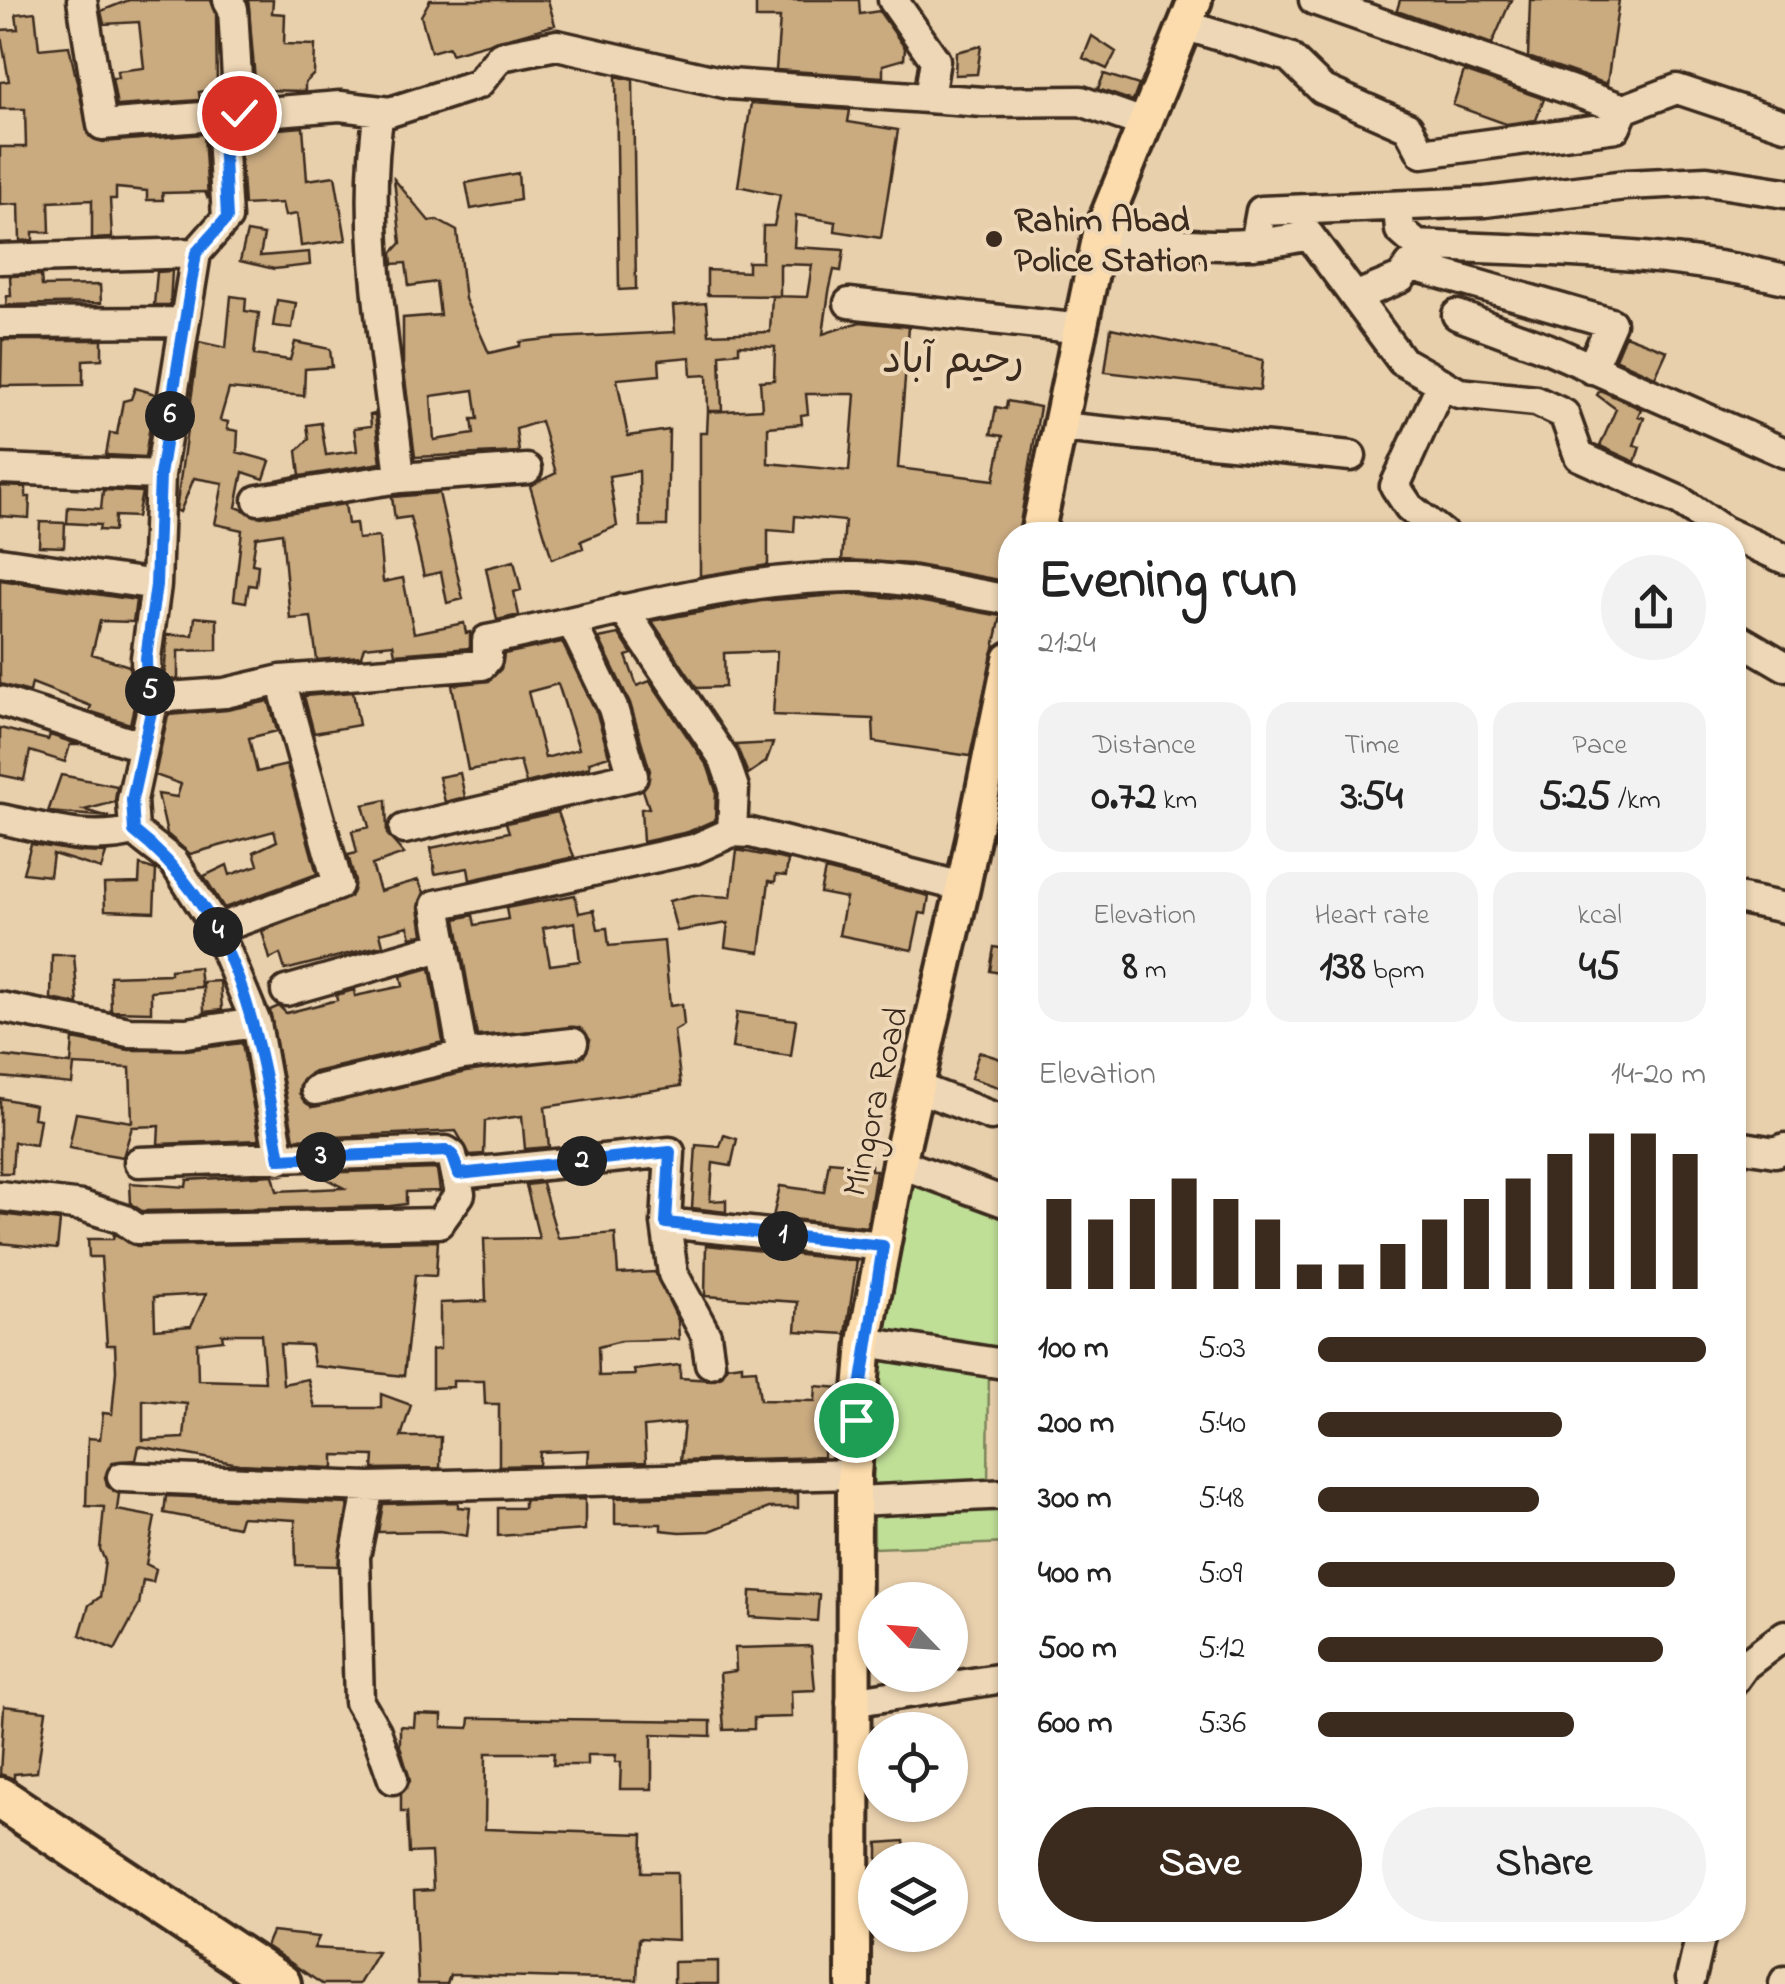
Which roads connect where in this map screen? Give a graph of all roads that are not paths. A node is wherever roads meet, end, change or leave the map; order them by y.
1 (82, 0) edge
2 (228, 0) edge
3 (892, 0) edge
4 (1314, 0) edge
5 (1190, 13) edge
6 (929, 98) junction
7 (1624, 109) junction
8 (380, 112) junction
9 (222, 118) junction
10 (1146, 124) junction
11 (1785, 125) edge
12 (1785, 193) edge
13 (1398, 208) junction
14 (1100, 234) junction
15 (1255, 244) junction
16 (196, 253) junction
17 (0, 259) edge
18 (1785, 280) edge
19 (1357, 296) junction
20 (849, 302) dead end
21 (1457, 315) dead end
22 (184, 322) junction
23 (0, 324) edge
24 (1082, 329) junction
25 (1591, 369) junction
26 (1442, 383) junction
27 (1060, 428) junction
28 (1785, 453) edge
29 (1350, 456) dead end
30 (0, 469) edge
31 (527, 469) dead end
32 (160, 475) junction
33 (400, 478) junction
34 (258, 500) dead end
35 (1039, 522) edge
36 (1427, 522) edge
37 (1711, 522) edge
38 (1746, 541) edge
39 (1785, 559) edge
40 (0, 562) edge
41 (156, 585) junction
42 (998, 598) edge
43 (623, 609) junction
44 (572, 622) junction
45 (1746, 643) edge
46 (1785, 666) edge
47 (281, 680) junction
48 (154, 698) junction
49 (0, 701) edge
50 (144, 742) junction
51 (998, 766) edge
52 (0, 819) edge
53 (404, 828) dead end
54 (134, 831) junction
55 (732, 832) junction
56 (964, 888) junction
57 (1746, 900) edge
58 (1785, 908) edge
59 (217, 929) junction
60 (444, 946) junction
61 (286, 991) dead end
62 (0, 1007) edge
63 (256, 1023) junction
64 (572, 1043) dead end
65 (463, 1055) junction
66 (916, 1087) junction
67 (316, 1090) dead end
68 (991, 1116) dead end
69 (1746, 1147) edge
70 (1785, 1148) edge
71 (280, 1159) junction
72 (139, 1162) dead end
73 (899, 1163) junction
74 (459, 1174) junction
75 (0, 1196) edge
76 (998, 1200) edge
77 (666, 1223) junction
78 (883, 1246) junction
79 (866, 1342) junction
80 (998, 1362) edge
81 (710, 1363) dead end
82 (122, 1477) dead end
83 (369, 1487) junction
84 (854, 1488) junction
85 (998, 1494) edge
86 (1785, 1636) edge
87 (1746, 1664) edge
88 (998, 1679) edge
89 (851, 1702) junction
90 (393, 1780) dead end
91 (0, 1798) edge
92 (1700, 1942) edge
93 (1692, 1982) edge
94 (280, 1984) edge
95 (853, 1984) edge

1 - 9 street
2 - 9 street
3 - 6 street
4 - 7 street
5 - 7 street
5 - 10 main road
6 - 8 street
6 - 10 street
7 - 11 street
8 - 9 street
8 - 33 street
9 - 16 street
10 - 14 main road
12 - 13 street
13 - 15 street
13 - 18 street
14 - 15 street
14 - 24 main road
15 - 19 street
16 - 17 street
16 - 22 street
19 - 25 street
19 - 26 street
20 - 24 street
21 - 25 street
22 - 23 street
22 - 32 street
24 - 27 main road
25 - 28 street
26 - 36 street
26 - 37 street
27 - 29 street
27 - 35 main road
30 - 32 street
31 - 33 street
32 - 41 street
33 - 34 street
38 - 39 street
40 - 41 street
41 - 48 street
42 - 43 street
43 - 44 street
43 - 55 street
44 - 47 street
44 - 53 street
45 - 46 street
47 - 48 street
47 - 59 street
48 - 50 street
49 - 50 street
50 - 54 street
51 - 56 main road, Mingora Road
52 - 54 street
54 - 59 street
55 - 56 street
55 - 60 street
56 - 66 main road, Mingora Road
57 - 58 street
59 - 63 street
60 - 61 street
60 - 65 street
62 - 63 street
63 - 71 street
64 - 65 street
65 - 67 street
66 - 68 street
66 - 73 main road, Mingora Road
69 - 70 street
71 - 72 street
71 - 74 street
73 - 76 street
73 - 78 main road, Mingora Road
74 - 75 street
74 - 77 street
77 - 78 street
77 - 81 street
78 - 79 main road, Mingora Road
79 - 80 street
79 - 84 main road, Mingora Road
82 - 83 street
83 - 84 street
83 - 90 street
84 - 85 street
84 - 89 main road, Mingora Road
86 - 87 street
88 - 89 street
89 - 95 main road, Mingora Road
91 - 94 highway
92 - 93 street

